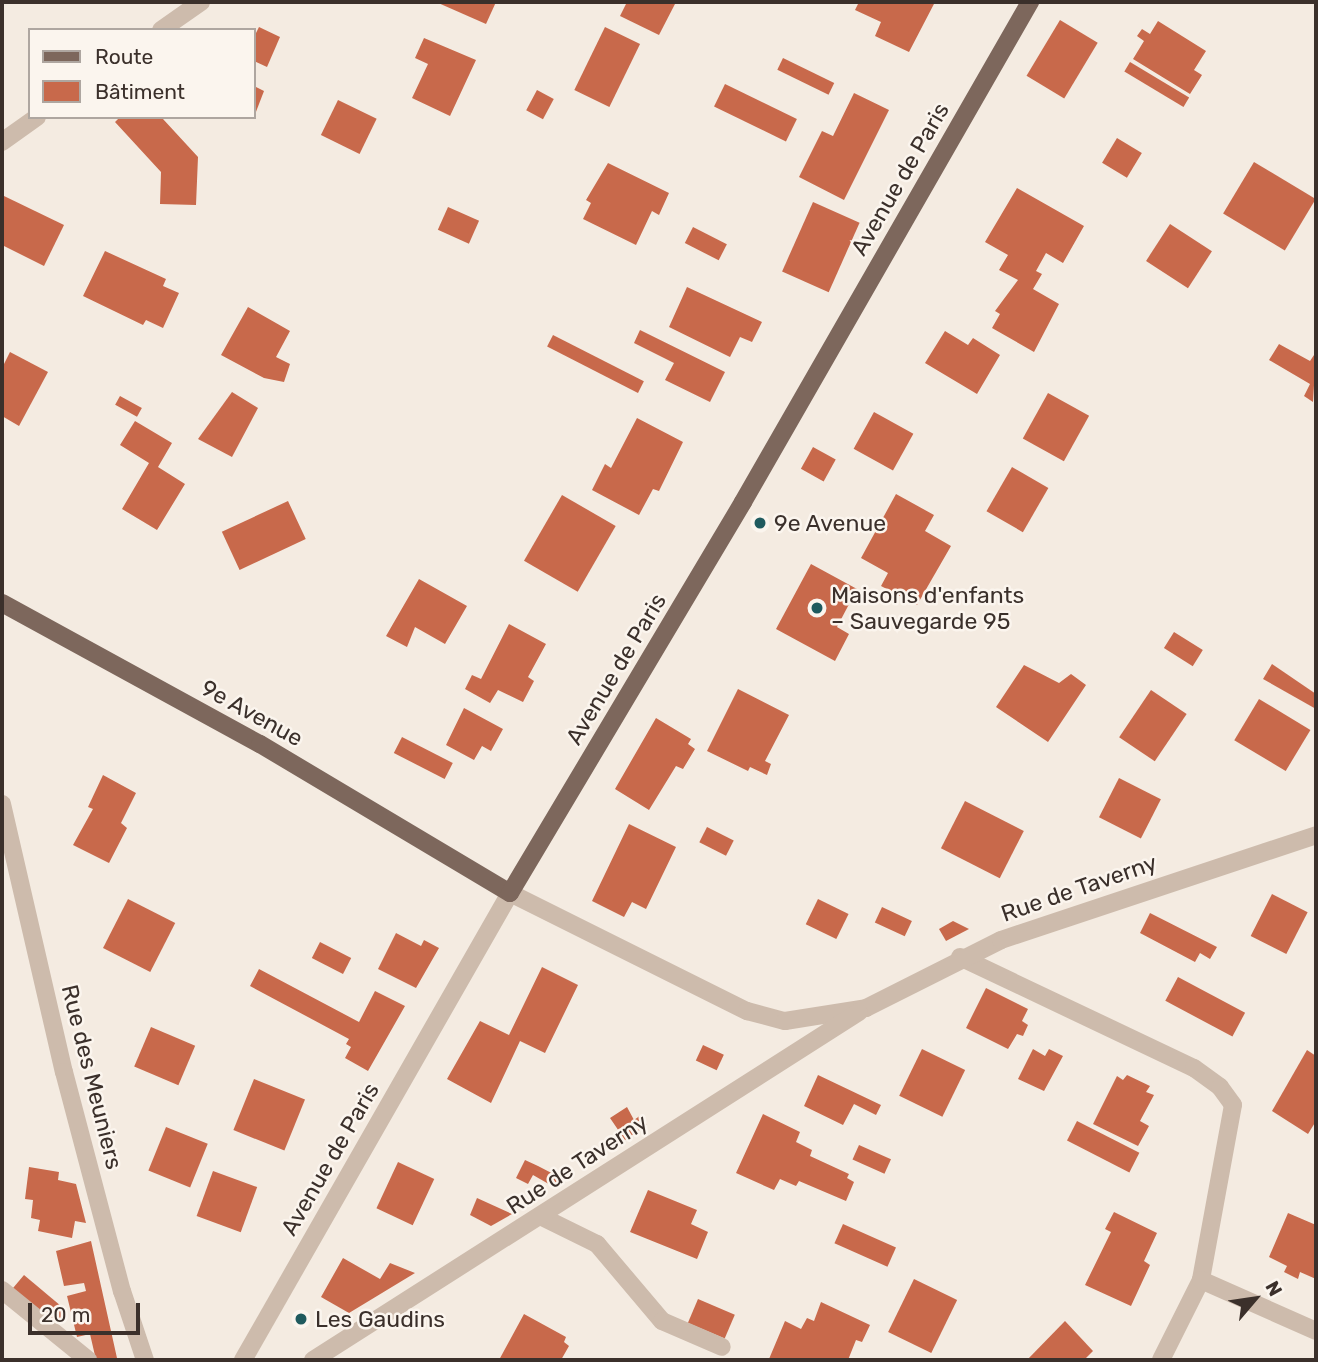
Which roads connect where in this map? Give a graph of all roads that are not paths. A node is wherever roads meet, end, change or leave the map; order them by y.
1 (201, 2) edge
2 (1030, 2) edge
3 (164, 28) edge
4 (34, 119) edge
5 (2, 142) edge
6 (2, 603) edge
7 (2, 804) edge
8 (1316, 835) edge
9 (510, 893) junction
10 (960, 957) junction
11 (866, 1008) junction
12 (540, 1216) junction
13 (1201, 1280) junction
14 (2, 1290) edge
15 (1316, 1331) edge
16 (722, 1347) dead end
17 (88, 1360) edge
18 (145, 1360) edge
19 (243, 1360) edge
20 (313, 1360) edge
21 (1161, 1360) edge

1 - 3 street
2 - 9 main road, Avenue de Paris
4 - 5 street
6 - 9 main road, 9e Avenue
7 - 18 street, Rue des Meuniers
8 - 10 street, Rue de Taverny
9 - 11 street, Rue de Taverny
9 - 19 street, Avenue de Paris
10 - 11 street, Rue de Taverny
10 - 13 street
11 - 12 street, Rue de Taverny
12 - 16 street
12 - 20 street, Rue de Taverny
13 - 15 street
13 - 21 street
14 - 17 street

